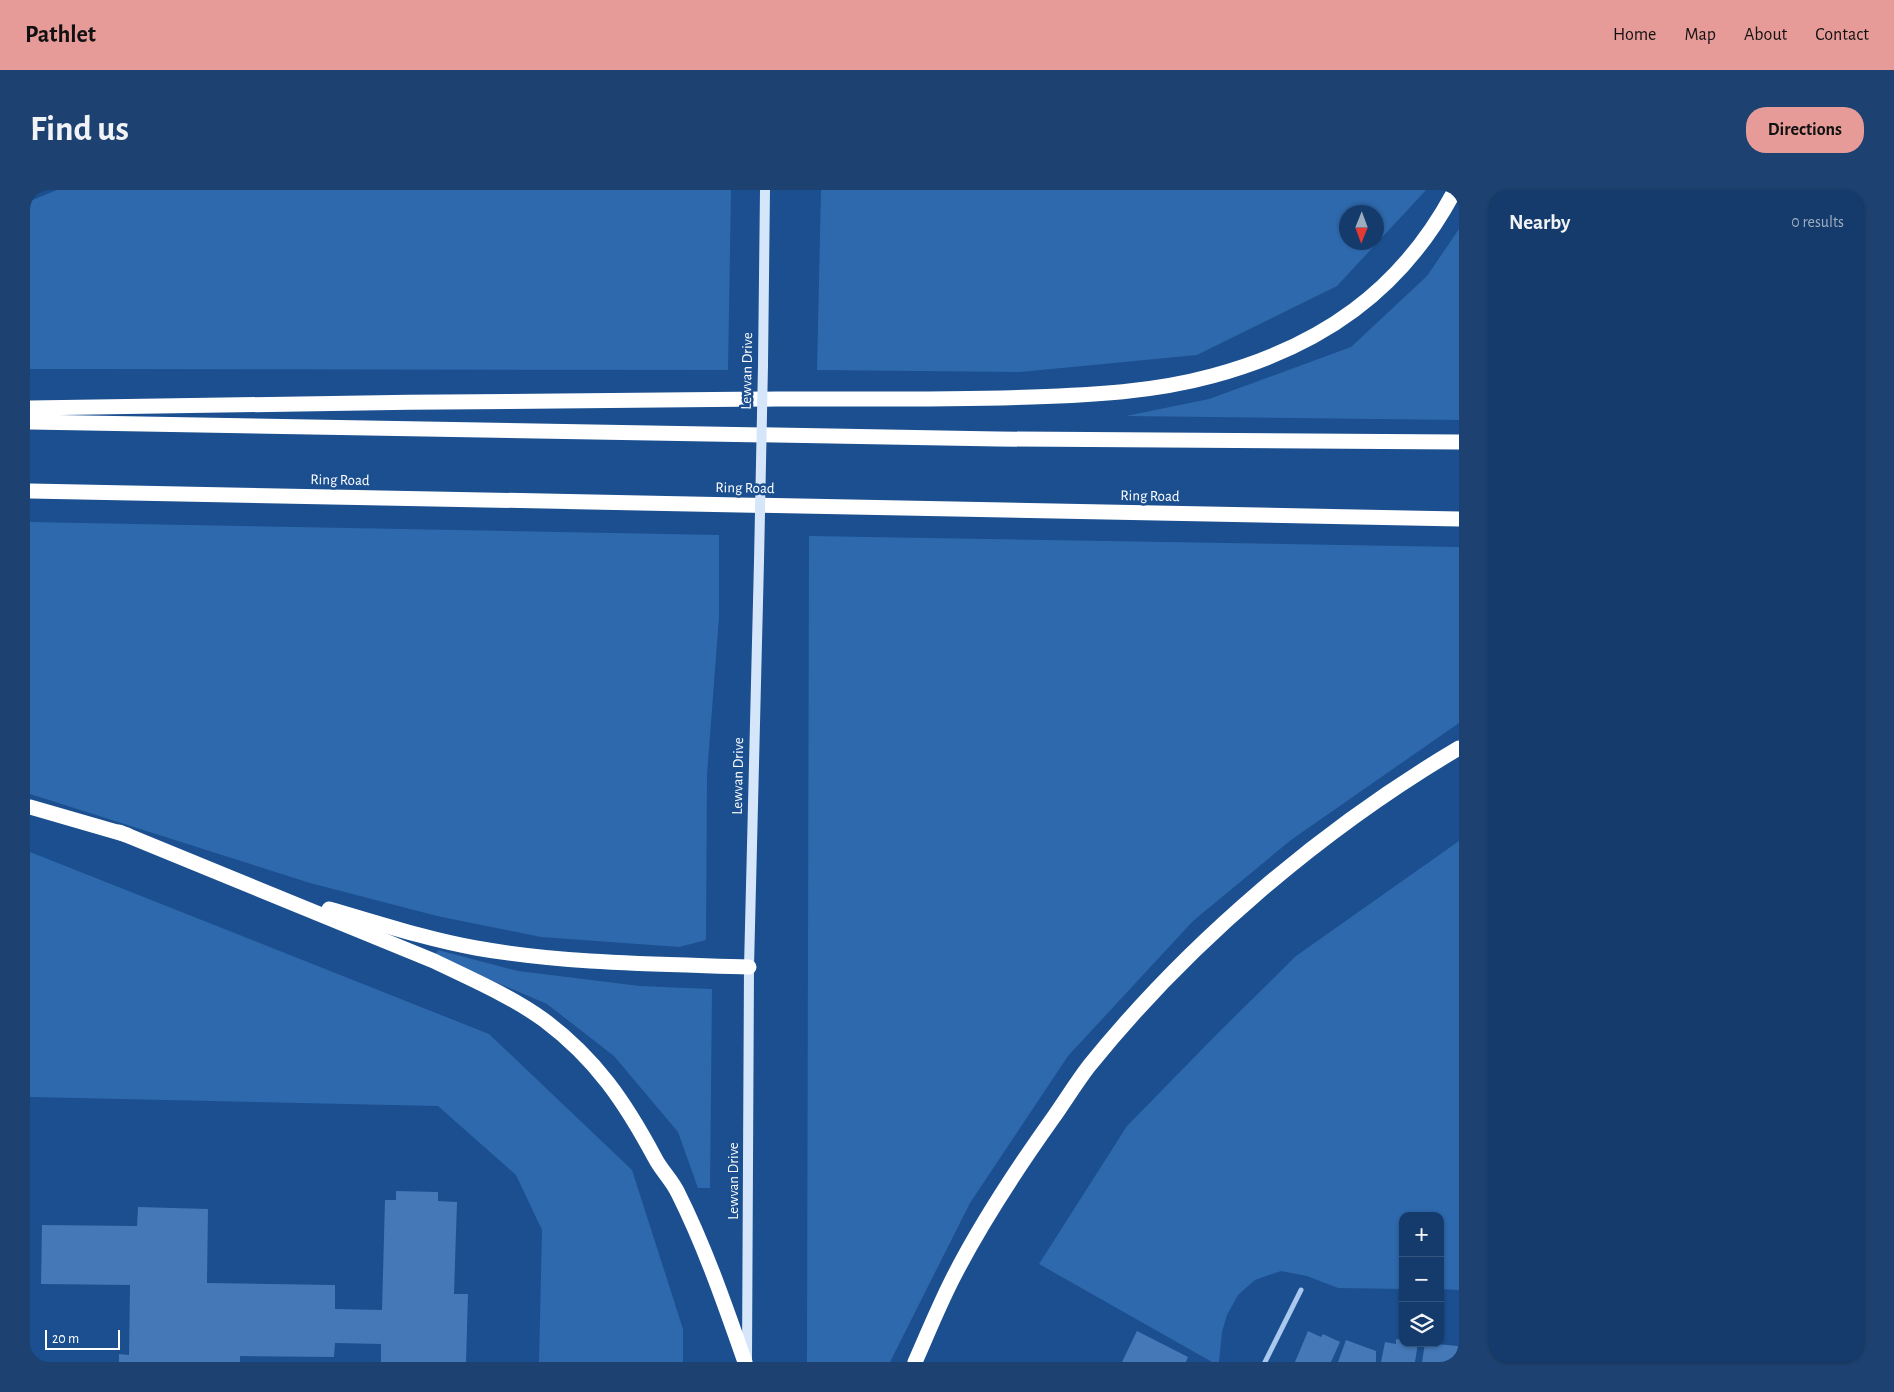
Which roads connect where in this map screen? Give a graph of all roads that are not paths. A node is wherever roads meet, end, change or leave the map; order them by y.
1 (765, 190) edge
2 (1455, 190) edge
3 (30, 408) edge
4 (30, 422) edge
5 (1459, 442) edge
6 (30, 491) edge
7 (1459, 519) edge
8 (1459, 748) edge
9 (30, 806) edge
10 (119, 832) junction
11 (749, 967) junction
12 (1301, 1290) dead end
13 (746, 1362) edge
14 (915, 1362) edge
15 (1265, 1362) edge

1 - 11 main road, Lewvan Drive, bridge
2 - 3 highway
4 - 5 highway
6 - 7 highway, Ring Road
8 - 14 highway
9 - 10 highway
10 - 11 highway
10 - 13 highway
11 - 13 main road, Lewvan Drive
12 - 15 street

